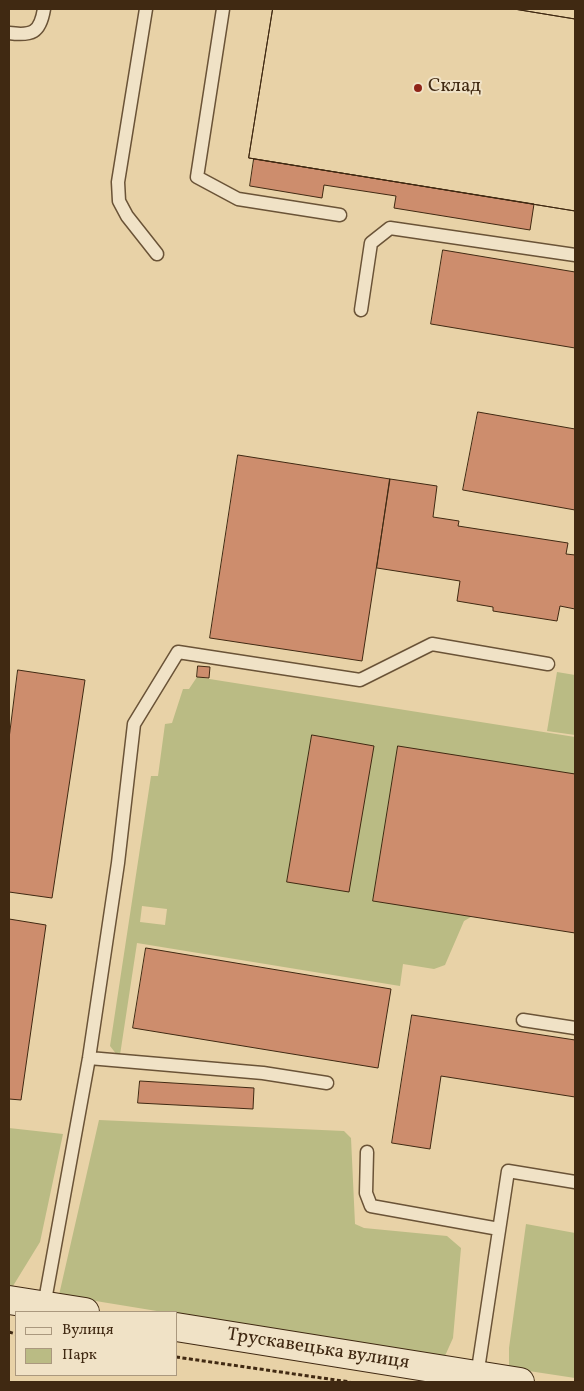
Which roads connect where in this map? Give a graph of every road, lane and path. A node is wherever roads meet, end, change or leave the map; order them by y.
1 (44, 9) edge
2 (146, 9) edge
3 (222, 9) edge
4 (9, 33) edge
5 (340, 215) dead end
6 (157, 254) dead end
7 (575, 255) edge
8 (361, 310) dead end
9 (548, 664) dead end
10 (523, 1020) dead end
11 (575, 1028) edge
12 (89, 1058) junction
13 (327, 1083) dead end
14 (367, 1152) dead end
15 (575, 1182) edge
16 (499, 1229) junction
17 (9, 1300) edge
18 (44, 1306) junction
19 (78, 1311) edge
20 (178, 1327) edge
21 (178, 1357) edge
22 (477, 1376) junction
23 (350, 1382) edge
24 (520, 1382) edge

1 - 4 lane
2 - 6 lane
3 - 5 lane
7 - 8 lane
9 - 12 lane
10 - 11 lane
12 - 13 lane
12 - 18 lane
14 - 16 lane
15 - 16 lane
16 - 22 lane
17 - 18 street
18 - 19 street
20 - 22 street, Трускавецька вулиця
21 - 23 path
22 - 24 street, Трускавецька вулиця

